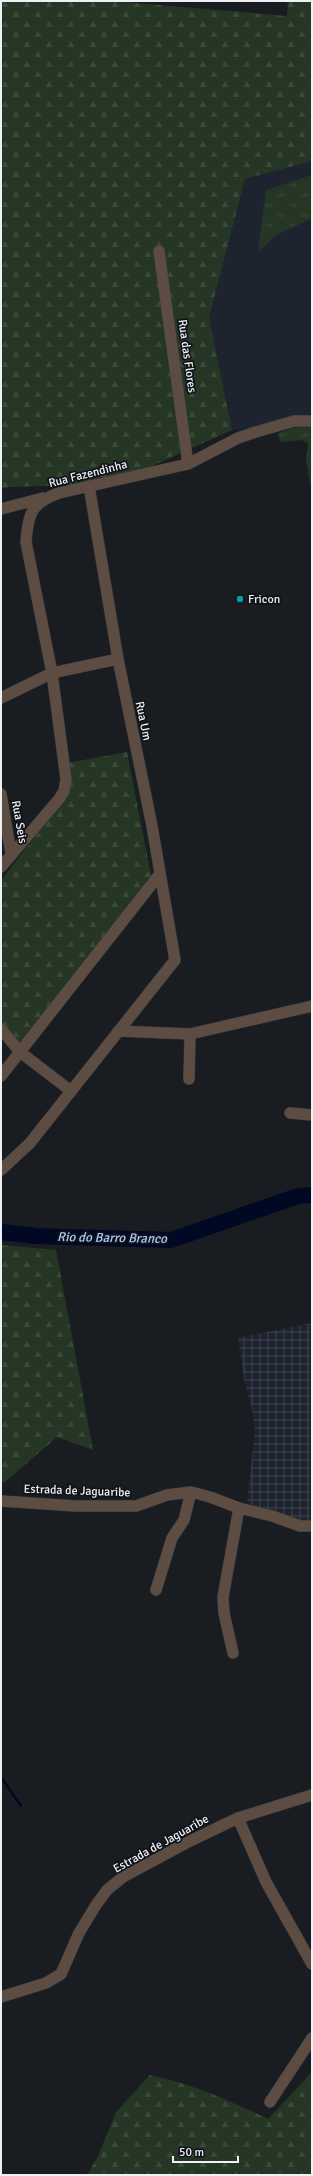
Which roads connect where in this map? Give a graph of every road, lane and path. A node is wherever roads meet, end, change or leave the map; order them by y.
1 (159, 250) dead end
2 (312, 421) edge
3 (188, 464) junction
4 (89, 486) junction
5 (43, 498) junction
6 (1, 509) edge
7 (118, 659) junction
8 (52, 674) junction
9 (1, 698) edge
10 (1, 794) edge
11 (11, 854) junction
12 (1, 867) edge
13 (159, 875) junction
14 (312, 1006) edge
15 (1, 1029) edge
16 (118, 1031) junction
17 (190, 1034) junction
18 (20, 1052) junction
19 (1, 1076) edge
20 (189, 1079) dead end
21 (71, 1091) junction
22 (290, 1112) dead end
23 (312, 1115) edge
24 (1, 1170) edge
25 (191, 1492) junction
26 (1, 1501) edge
27 (239, 1508) junction
28 (312, 1526) edge
29 (156, 1590) dead end
30 (233, 1653) dead end
31 (312, 1795) edge
32 (238, 1818) junction
33 (312, 1964) edge
34 (1, 1997) edge
35 (312, 2038) edge
36 (270, 2102) dead end

1 - 3 street, Rua das Flores
2 - 3 street, Rua Fazendinha
3 - 4 street, Rua Fazendinha
4 - 5 street, Rua Fazendinha
4 - 7 street, Rua Um
5 - 6 street
5 - 8 street, Rua Fazendinha
7 - 8 street
7 - 13 street, Rua Um
8 - 9 street
8 - 11 street, Rua Fazendinha
10 - 11 street, Rua Seis
11 - 12 street, Rua Fazendinha
13 - 16 street, Rua Um
13 - 18 street
14 - 17 street
15 - 18 street
16 - 17 street
16 - 21 street
17 - 20 street
18 - 19 street
18 - 21 street
21 - 24 street
22 - 23 street
25 - 26 street, Estrada de Jaguaribe
25 - 27 street, Estrada de Jaguaribe
25 - 29 street
27 - 28 street, Estrada de Jaguaribe
27 - 30 street
31 - 32 street, Estrada de Jaguaribe
32 - 33 street
32 - 34 street, Estrada de Jaguaribe
35 - 36 street

